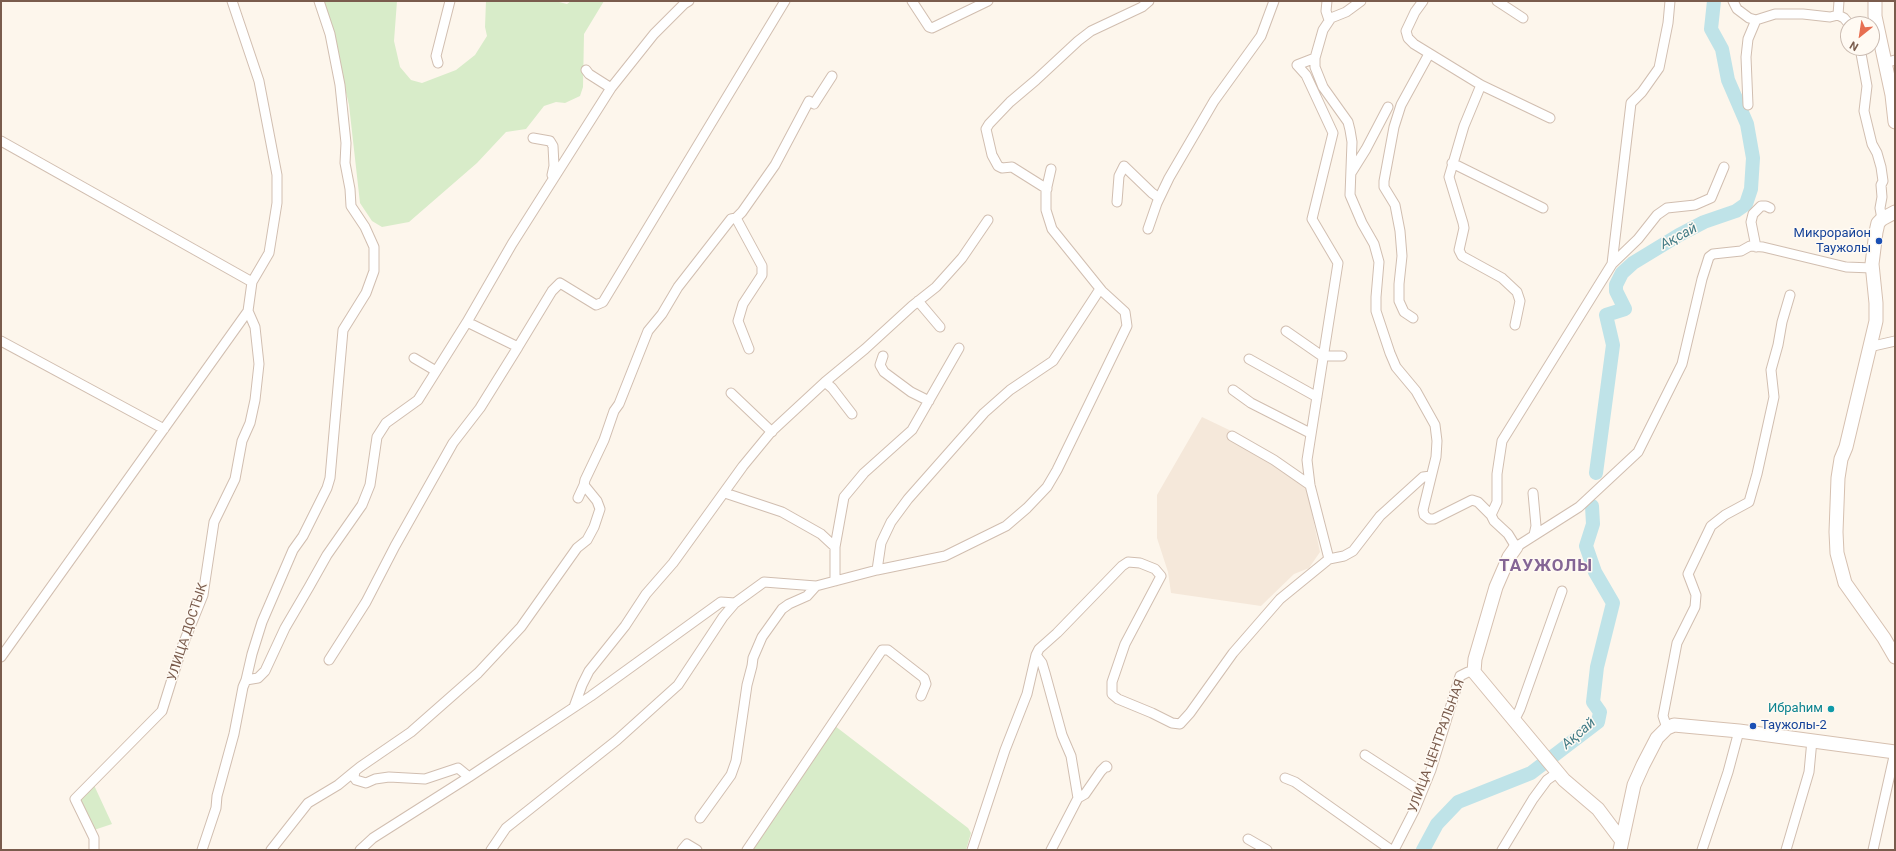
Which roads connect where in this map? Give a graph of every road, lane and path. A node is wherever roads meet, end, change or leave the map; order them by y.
1 (232, 1) edge
2 (319, 1) edge
3 (450, 1) edge
4 (785, 1) edge
5 (912, 1) edge
6 (988, 1) edge
7 (1149, 1) edge
8 (1274, 1) edge
9 (1327, 1) edge
10 (1361, 1) edge
11 (1423, 1) edge
12 (1497, 1) edge
13 (1670, 1) edge
14 (1734, 1) edge
15 (1839, 1) edge
16 (1875, 1) edge
17 (684, 2) edge
18 (1838, 15) joint
19 (1523, 18) dead end
20 (1329, 20) junction
21 (1756, 20) junction
22 (1429, 54) junction
23 (1861, 56) edge
24 (1315, 58) junction
25 (1889, 62) edge
26 (438, 63) dead end
27 (586, 70) dead end
28 (832, 76) dead end
29 (1481, 85) junction
30 (611, 88) junction
31 (1748, 105) dead end
32 (1388, 107) dead end
33 (1894, 114) edge
34 (1550, 118) dead end
35 (533, 138) dead end
36 (1, 141) edge
37 (1452, 163) junction
38 (1724, 167) dead end
39 (1051, 169) dead end
40 (1350, 174) junction
41 (551, 181) junction
42 (1047, 189) junction
43 (1160, 198) junction
44 (1117, 202) dead end
45 (1543, 208) dead end
46 (1770, 208) dead end
47 (1895, 212) edge
48 (736, 218) junction
49 (1882, 219) junction
50 (988, 220) dead end
51 (1148, 229) dead end
52 (1756, 247) junction
53 (1612, 264) junction
54 (1872, 268) junction
55 (252, 282) junction
56 (1100, 289) junction
57 (1790, 295) dead end
58 (918, 301) junction
59 (248, 311) junction
60 (1413, 318) dead end
61 (467, 322) junction
62 (1514, 325) dead end
63 (940, 327) dead end
64 (1286, 331) dead end
65 (1, 341) edge
66 (1895, 341) edge
67 (518, 347) junction
68 (1869, 347) junction
69 (959, 348) dead end
70 (749, 349) dead end
71 (883, 356) dead end
72 (1322, 356) junction
73 (1342, 356) dead end
74 (414, 358) dead end
75 (1249, 359) dead end
76 (436, 371) junction
77 (825, 382) junction
78 (1233, 390) dead end
79 (731, 394) dead end
80 (1317, 397) junction
81 (929, 401) junction
82 (852, 414) dead end
83 (164, 429) junction
84 (772, 432) junction
85 (1310, 433) junction
86 (1232, 436) dead end
87 (1431, 476) junction
88 (584, 485) junction
89 (1310, 485) junction
90 (725, 493) junction
91 (1533, 493) dead end
92 (578, 498) dead end
93 (1491, 514) junction
94 (1534, 535) junction
95 (835, 547) junction
96 (1516, 547) junction
97 (1329, 559) junction
98 (877, 570) junction
99 (835, 581) junction
100 (816, 586) junction
101 (1562, 591) dead end
102 (735, 603) junction
103 (1036, 656) junction
104 (1, 657) edge
105 (1895, 657) edge
106 (329, 660) dead end
107 (1474, 672) junction
108 (246, 680) junction
109 (921, 696) dead end
110 (574, 708) junction
111 (1512, 719) junction
112 (1667, 728) junction
113 (1739, 731) junction
114 (1812, 740) junction
115 (1895, 752) edge
116 (1365, 755) dead end
117 (1107, 767) dead end
118 (1555, 770) junction
119 (356, 771) junction
120 (469, 777) junction
121 (1285, 778) dead end
122 (343, 781) junction
123 (359, 781) junction
124 (1422, 792) junction
125 (1078, 798) junction
126 (700, 818) dead end
127 (1248, 839) dead end
128 (1621, 845) edge
129 (94, 850) edge
130 (202, 850) edge
131 (271, 850) edge
132 (360, 850) edge
133 (491, 850) edge
134 (682, 850) edge
135 (697, 850) edge
136 (747, 850) edge
137 (972, 850) edge
138 (1051, 850) edge
139 (1267, 850) edge
140 (1391, 850) edge
141 (1394, 850) edge
142 (1502, 850) edge
143 (1702, 850) edge
144 (1786, 850) edge
145 (1873, 850) edge

1 - 55 street
2 - 108 street
3 - 26 street
4 - 67 street
5 - 6 street
7 - 42 street
8 - 43 street
9 - 20 street
10 - 20 street
11 - 22 street
12 - 19 street
13 - 53 street
14 - 21 street
15 - 18 street
16 - 25 street
17 - 30 street
18 - 21 street
20 - 24 street
21 - 31 street
22 - 29 street
22 - 60 street
23 - 49 street
24 - 40 street
24 - 72 street
25 - 33 street
27 - 30 street
28 - 48 street
29 - 34 street
29 - 37 street
30 - 41 street
32 - 40 street
35 - 41 street
36 - 55 street
37 - 45 street
37 - 62 street
38 - 53 street
39 - 42 street
40 - 87 street
41 - 61 street
42 - 56 street
43 - 44 street
43 - 51 street
46 - 52 street
47 - 49 street
48 - 70 street
48 - 88 street
49 - 54 street
50 - 58 street
52 - 54 street
52 - 94 street
53 - 93 street
54 - 68 street
55 - 59 street
56 - 98 street
56 - 98 street
57 - 112 street
58 - 63 street
58 - 77 street
59 - 83 street
59 - 129 street, УЛИЦА ДОСТЫК
61 - 67 street
61 - 76 street
64 - 72 street
65 - 83 street
66 - 68 street
67 - 106 street
68 - 105 street
69 - 81 street
71 - 81 street
72 - 73 street
72 - 80 street
74 - 76 street
75 - 80 street
76 - 108 street
77 - 82 street
77 - 84 street
78 - 85 street
79 - 84 street
80 - 85 street
81 - 95 street
83 - 104 street
84 - 90 street
85 - 89 street
86 - 89 street
87 - 93 street
87 - 97 street
88 - 92 street
88 - 119 street
89 - 97 street
90 - 95 street
90 - 110 street
91 - 94 street
93 - 96 street
94 - 96 street
95 - 99 street
96 - 107 street
97 - 103 street
98 - 99 street
99 - 100 street
100 - 102 street
100 - 126 street
101 - 111 street
102 - 110 street
102 - 133 street
103 - 125 street
103 - 137 street
107 - 111 street
107 - 124 street, УЛИЦА ЦЕНТРАЛЬНАЯ
108 - 130 street
109 - 136 street
110 - 120 street
111 - 118 street
112 - 113 street
112 - 128 street
113 - 114 street
113 - 143 street
114 - 115 street
114 - 144 street
115 - 145 street
116 - 124 street
117 - 125 street
118 - 128 street
118 - 142 street
119 - 122 street
119 - 123 street
120 - 123 street
120 - 132 street
121 - 140 street
122 - 123 street
122 - 131 street
124 - 141 street, УЛИЦА ЦЕНТРАЛЬНАЯ
125 - 138 street
127 - 139 street
134 - 135 street

